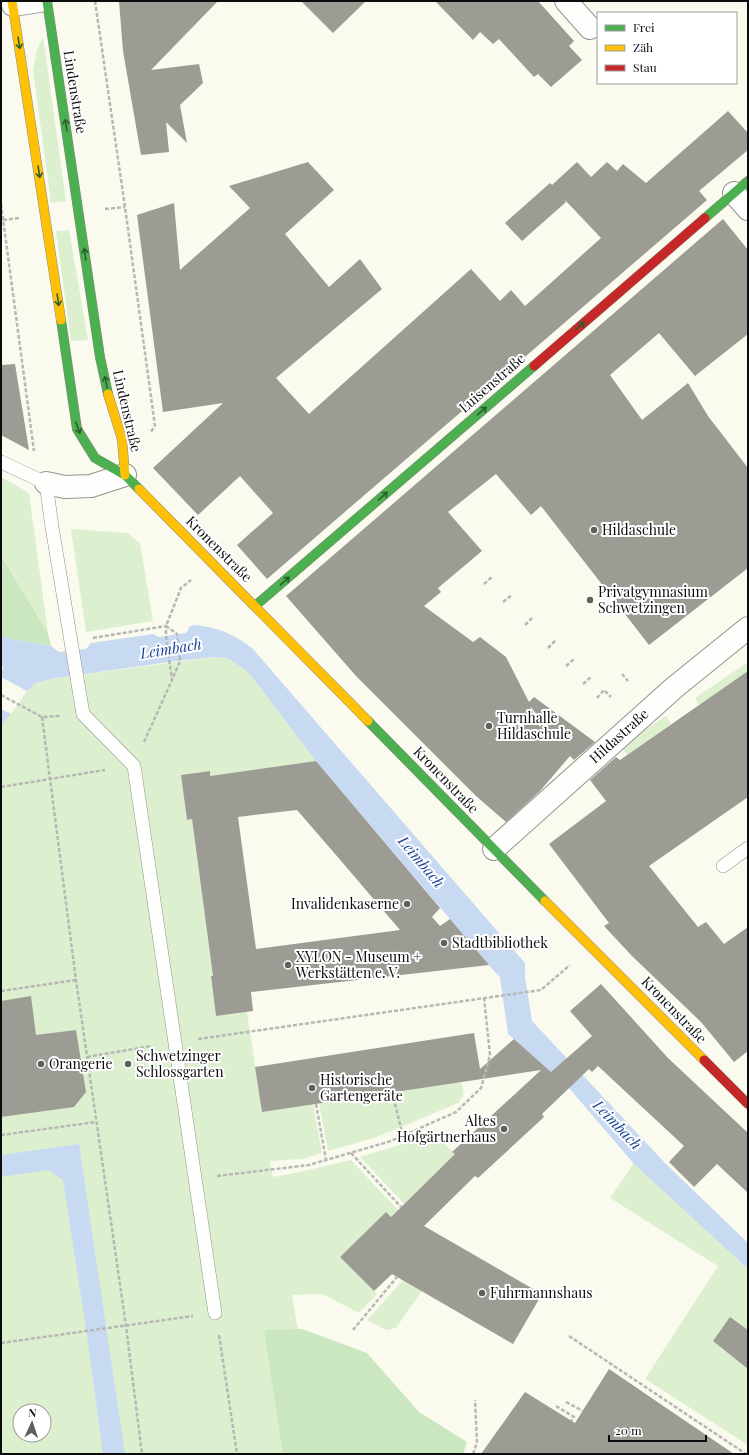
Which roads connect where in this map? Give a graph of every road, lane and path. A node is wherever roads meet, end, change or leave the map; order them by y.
1 (40, 1) edge
2 (47, 1) edge
3 (95, 1) edge
4 (566, 1) edge
5 (9, 4) edge
6 (590, 28) dead end
7 (743, 195) edge
8 (1, 204) edge
9 (147, 438) dead end
10 (1, 462) edge
11 (125, 474) junction
12 (46, 483) junction
13 (211, 561) junction
14 (494, 576) dead end
15 (484, 584) dead end
16 (512, 595) dead end
17 (503, 602) dead end
18 (255, 606) junction
19 (533, 617) dead end
20 (525, 624) dead end
21 (166, 626) junction
22 (748, 628) edge
23 (556, 640) dead end
24 (72, 646) junction
25 (548, 648) dead end
26 (574, 659) dead end
27 (566, 666) dead end
28 (622, 674) dead end
29 (591, 677) dead end
30 (172, 680) junction
31 (628, 681) dead end
32 (583, 684) dead end
33 (1, 695) edge
34 (611, 697) dead end
35 (597, 698) dead end
36 (83, 714) junction
37 (42, 718) junction
38 (134, 766) junction
39 (50, 779) junction
40 (1, 786) edge
41 (748, 848) edge
42 (494, 849) junction
43 (723, 866) dead end
44 (592, 947) junction
45 (76, 980) junction
46 (1, 991) edge
47 (484, 998) junction
48 (176, 1042) junction
49 (87, 1057) junction
50 (392, 1092) dead end
51 (316, 1104) dead end
52 (748, 1104) edge
53 (96, 1122) junction
54 (1, 1135) edge
55 (403, 1136) junction
56 (351, 1153) junction
57 (326, 1160) junction
58 (195, 1179) junction
59 (401, 1207) dead end
60 (397, 1277) dead end
61 (216, 1313) junction
62 (126, 1326) junction
63 (353, 1330) dead end
64 (569, 1336) dead end
65 (1, 1343) edge
66 (475, 1400) dead end
67 (566, 1402) dead end
68 (556, 1406) dead end
69 (583, 1411) dead end
70 (571, 1421) dead end
71 (142, 1454) edge
72 (237, 1454) edge
73 (473, 1454) edge
74 (746, 1454) edge

1 - 5 street
11 -> 2 street, Lindenstraße
3 - 9 path
4 - 6 street
5 -> 11 street, Lindenstraße
18 -> 7 street, Luisenstraße
8 - 12 path
10 - 12 lane
11 - 12 street
11 - 13 street, Kronenstraße
12 - 24 lane
13 - 18 street, Kronenstraße
13 - 21 path
14 - 15 path
16 - 17 path
18 - 42 street, Kronenstraße
19 - 20 path
21 - 24 path
21 - 30 path
21 - 30 path
22 - 42 street, Hildastraße
23 - 25 path
24 - 36 lane
26 - 27 path
28 - 31 path
29 - 32 path
30 - 38 path
33 - 37 path
34 - 35 path
36 - 37 path
36 - 38 lane
37 - 39 path
38 - 39 path
38 - 48 lane
39 - 40 path
39 - 45 path
41 - 43 lane
42 - 44 street, Kronenstraße
44 - 47 path
44 - 52 street, Kronenstraße
45 - 46 path
45 - 49 path
47 - 48 path
47 - 55 path
48 - 49 path
48 - 58 lane
49 - 53 path
50 - 55 path
51 - 57 path
53 - 54 path
53 - 62 path
55 - 56 path
56 - 57 path
56 - 59 path
57 - 58 path
58 - 61 lane
60 - 63 path
61 - 62 path
61 - 72 path
62 - 65 path
62 - 71 path
64 - 74 path
66 - 73 path
67 - 69 path
68 - 70 path

